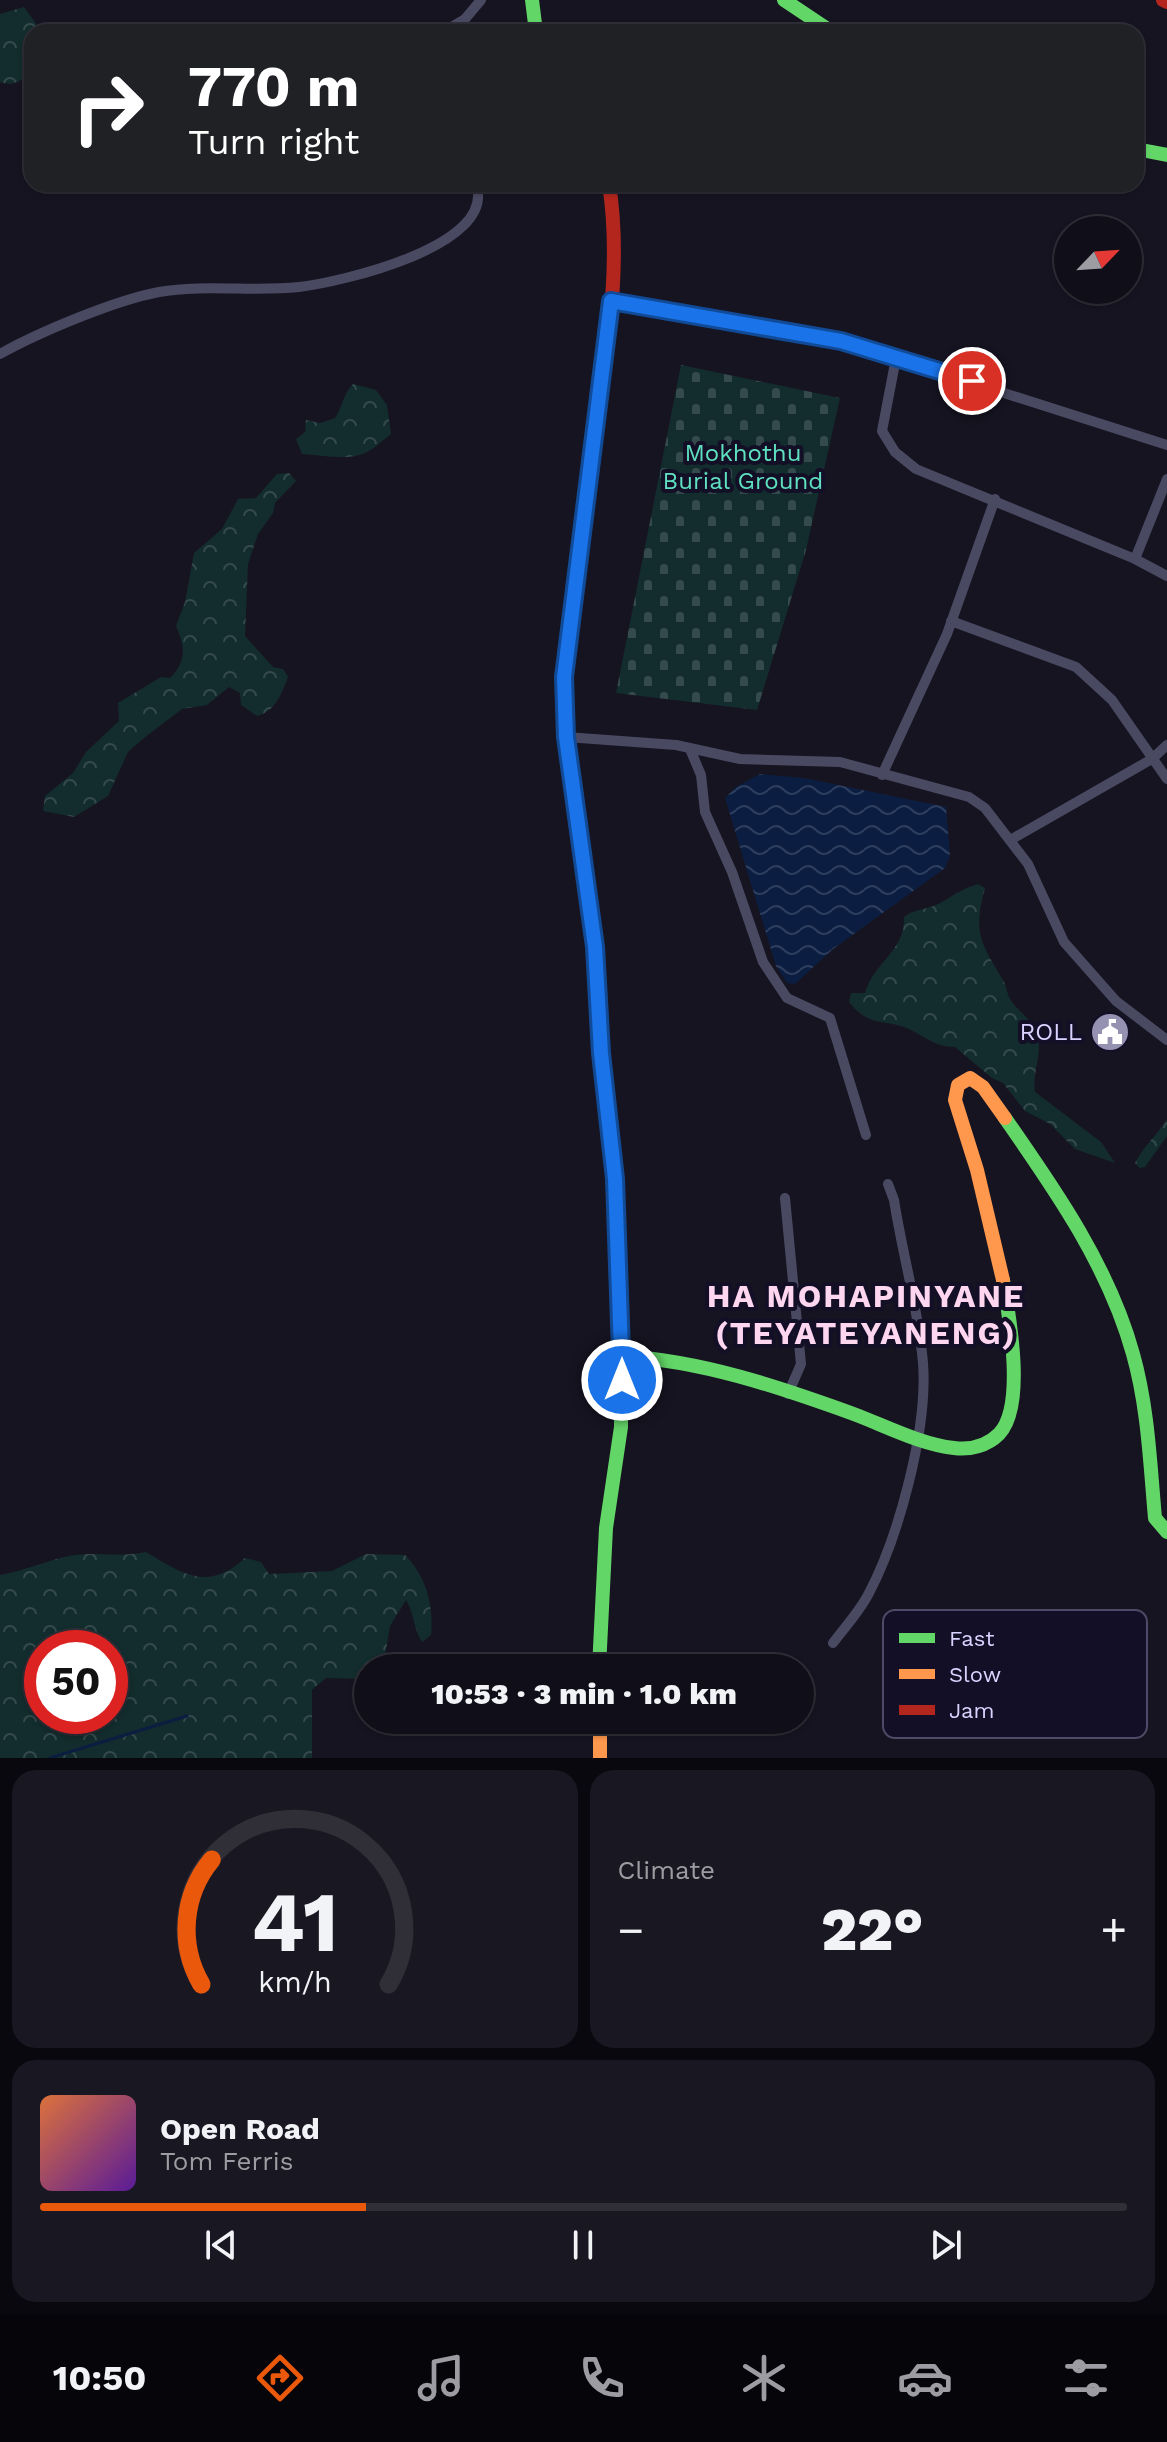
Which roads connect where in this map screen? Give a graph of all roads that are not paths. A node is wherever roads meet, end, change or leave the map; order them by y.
1 (481, 0) edge
2 (532, 0) edge
3 (784, 0) edge
4 (458, 24) edge
5 (535, 24) edge
6 (820, 24) edge
7 (1144, 151) edge
8 (1167, 155) edge
9 (478, 192) edge
10 (610, 192) edge
11 (611, 301) junction
12 (0, 354) edge
13 (896, 358) junction
14 (1166, 443) edge
15 (1167, 479) edge
16 (995, 499) junction
17 (1135, 559) junction
18 (1167, 576) edge
19 (951, 621) junction
20 (566, 737) junction
21 (1167, 745) edge
22 (690, 749) junction
23 (1152, 759) junction
24 (882, 775) junction
25 (1167, 779) edge
26 (1012, 839) junction
27 (1167, 1040) edge
28 (866, 1135) dead end
29 (888, 1184) dead end
30 (785, 1198) dead end
31 (622, 1356) junction
32 (788, 1394) junction
33 (918, 1438) junction
34 (1167, 1532) edge
35 (833, 1643) dead end
36 (600, 1654) edge
37 (600, 1734) edge
38 (600, 1758) edge

1 - 4 street
2 - 5 main road
3 - 6 main road
7 - 8 main road
9 - 12 street
10 - 11 main road
11 - 13 street
11 - 20 main road
13 - 14 street
13 - 16 street
15 - 17 street
16 - 17 street
16 - 19 street
17 - 18 street
19 - 23 street
19 - 24 street
20 - 22 street
20 - 31 main road
21 - 23 street
22 - 24 street
22 - 28 street
23 - 25 street
23 - 26 street
24 - 26 street
26 - 27 street
29 - 33 street
30 - 32 street
31 - 32 main road
31 - 36 main road
32 - 33 main road
33 - 34 main road
33 - 35 street
37 - 38 main road

